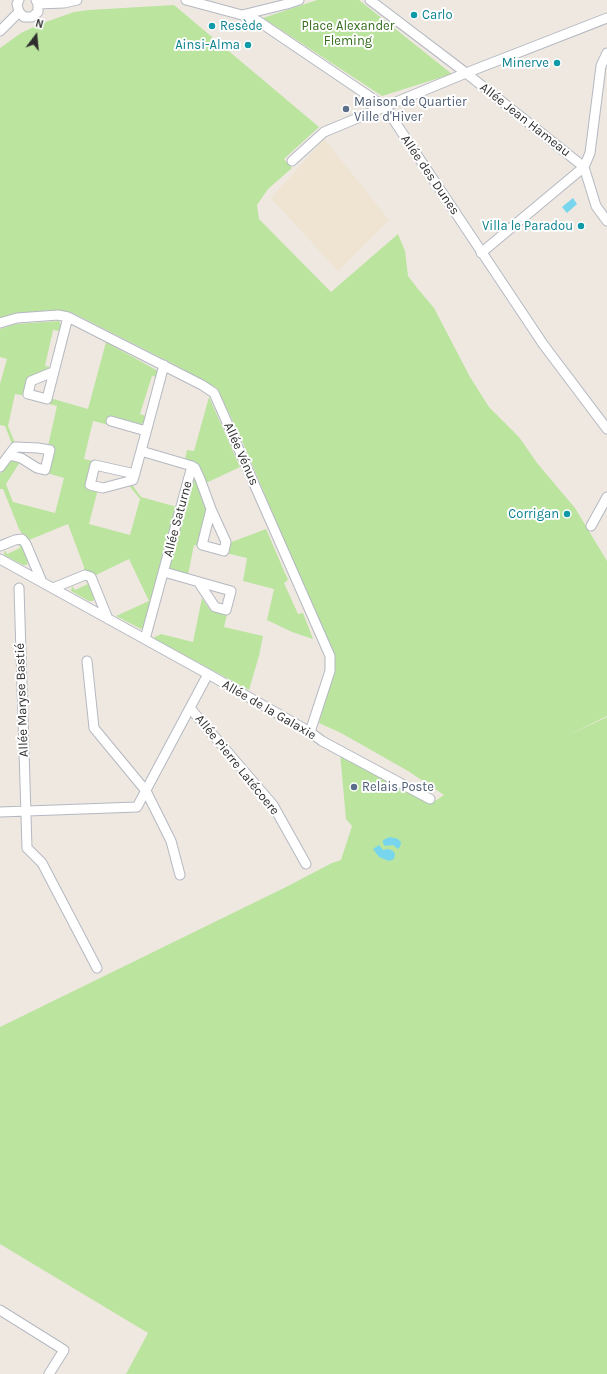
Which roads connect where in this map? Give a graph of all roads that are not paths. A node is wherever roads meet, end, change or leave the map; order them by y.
1 (19, 0) edge
2 (77, 0) edge
3 (186, 0) edge
4 (299, 0) edge
5 (370, 0) edge
6 (37, 2) edge
7 (19, 12) junction
8 (242, 15) junction
9 (607, 18) edge
10 (0, 31) edge
11 (607, 53) edge
12 (466, 73) junction
13 (385, 107) junction
14 (292, 161) dead end
15 (584, 167) junction
16 (607, 221) edge
17 (481, 252) junction
18 (68, 317) junction
19 (0, 323) edge
20 (164, 365) junction
21 (53, 372) dead end
22 (111, 421) dead end
23 (607, 429) edge
24 (146, 431) junction
25 (141, 451) junction
26 (9, 455) dead end
27 (192, 466) junction
28 (0, 467) edge
29 (135, 474) dead end
30 (607, 497) edge
31 (211, 510) dead end
32 (591, 526) dead end
33 (0, 546) edge
34 (0, 559) edge
35 (164, 572) junction
36 (42, 582) junction
37 (199, 583) dead end
38 (18, 588) dead end
39 (53, 588) junction
40 (108, 619) junction
41 (145, 639) junction
42 (87, 661) dead end
43 (208, 674) junction
44 (190, 708) junction
45 (310, 732) junction
46 (146, 791) junction
47 (430, 799) dead end
48 (0, 812) edge
49 (26, 812) junction
50 (306, 864) dead end
51 (180, 875) dead end
52 (97, 968) dead end
53 (0, 1310) edge
54 (49, 1374) edge

1 - 7 street
2 - 6 street
3 - 8 street, Allée des Dunes
4 - 8 street
5 - 12 street, Allée Jean Hameau
6 - 7 street
7 - 10 street
8 - 13 street, Allée des Dunes
9 - 12 street
11 - 15 street
12 - 13 street
12 - 15 street, Allée Jean Hameau
13 - 14 street
13 - 17 street, Allée des Dunes
15 - 16 street
15 - 17 street
17 - 23 street, Allée des Dunes
18 - 19 street, Allée Vénus
18 - 20 street, Allée Vénus
18 - 21 street
20 - 24 street
20 - 45 street, Allée Vénus
22 - 24 street
24 - 25 street
25 - 27 street, Allée Saturne
25 - 29 street
26 - 28 street
27 - 31 street
27 - 35 street, Allée Saturne
30 - 32 street
33 - 36 street
34 - 36 street, Allée de la Galaxie
35 - 37 street
35 - 41 street, Allée Saturne
36 - 39 street, Allée de la Galaxie
38 - 49 street, Allée Maryse Bastié
39 - 40 street, Allée de la Galaxie
39 - 40 street
40 - 41 street, Allée de la Galaxie
41 - 43 street, Allée de la Galaxie
42 - 46 street
43 - 44 street
43 - 45 street, Allée de la Galaxie
44 - 46 street
44 - 50 street, Allée Pierre Latécoere
45 - 47 street, Allée de la Galaxie
46 - 49 street
46 - 51 street
48 - 49 street
49 - 52 street, Allée Maryse Bastié
53 - 54 street

